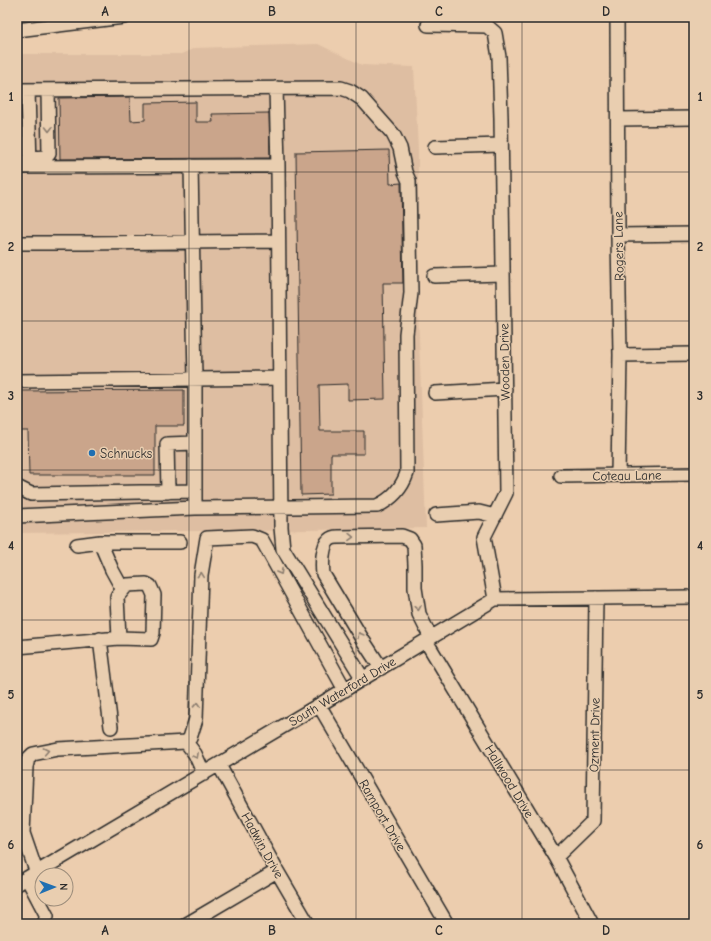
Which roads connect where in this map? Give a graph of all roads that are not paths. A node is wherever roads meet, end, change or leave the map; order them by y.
1 (124, 17) edge
2 (617, 17) edge
3 (428, 25) dead end
4 (17, 30) edge
5 (276, 88) junction
6 (22, 90) edge
7 (48, 90) junction
8 (694, 118) edge
9 (618, 119) junction
10 (501, 145) junction
11 (435, 147) dead end
12 (25, 164) edge
13 (191, 166) junction
14 (278, 166) junction
15 (694, 234) edge
16 (618, 235) junction
17 (278, 241) junction
18 (17, 243) edge
19 (192, 243) junction
20 (503, 274) junction
21 (434, 276) dead end
22 (694, 354) edge
23 (620, 355) junction
24 (279, 378) junction
25 (195, 379) junction
26 (17, 381) edge
27 (505, 389) junction
28 (435, 393) dead end
29 (195, 443) junction
30 (694, 474) edge
31 (618, 475) junction
32 (561, 476) dead end
33 (17, 487) edge
34 (195, 491) junction
35 (168, 492) junction
36 (195, 508) junction
37 (280, 508) junction
38 (436, 515) dead end
39 (17, 516) edge
40 (495, 516) junction
41 (100, 542) junction
42 (180, 542) dead end
43 (77, 545) dead end
44 (123, 590) junction
45 (694, 597) edge
46 (596, 598) junction
47 (494, 599) junction
48 (119, 638) junction
49 (100, 639) junction
50 (428, 639) junction
51 (17, 647) edge
52 (381, 668) junction
53 (363, 679) junction
54 (345, 690) junction
55 (319, 705) junction
56 (111, 727) dead end
57 (186, 742) junction
58 (219, 765) junction
59 (204, 774) junction
60 (556, 857) junction
61 (277, 871) junction
62 (27, 878) edge
63 (44, 924) edge
64 (187, 924) edge
65 (308, 924) edge
66 (447, 924) edge
67 (592, 924) edge

1 - 4 street
2 - 9 street, Rogers Lane
3 - 10 street, Wooden Drive
5 - 7 street
5 - 14 street
5 - 37 street
6 - 7 street
6 - 12 street
7 -> 12 street
8 - 9 street
9 - 16 street, Rogers Lane
10 - 11 street
10 - 20 street, Wooden Drive
12 - 13 street
13 - 14 street
13 - 19 street
14 - 17 street
15 - 16 street
16 - 23 street, Rogers Lane
17 - 19 street
17 - 24 street
18 - 19 street
19 - 25 street
20 - 21 street
20 - 27 street, Wooden Drive
22 - 23 street
23 - 31 street, Rogers Lane
24 - 25 street
24 - 37 street
25 - 26 street
25 - 29 street
27 - 28 street
27 - 40 street, Wooden Drive
29 - 34 street
29 - 35 street
30 - 31 street, Coteau Lane
31 - 32 street, Coteau Lane
33 - 35 street
34 - 35 street
34 - 36 street
36 - 37 street
36 - 39 street
37 - 53 street
38 - 40 street
40 - 47 street, Wooden Drive
41 - 42 street
41 - 43 street
41 - 44 street
44 - 48 street
44 - 48 street
45 - 46 street
46 - 47 street
46 - 60 street, Ozment Drive
47 - 50 street, South Waterford Drive
48 - 49 street
49 - 51 street
49 - 56 street
50 - 52 street, South Waterford Drive
52 -> 50 street, Hallwood Drive
50 - 60 street, Hallwood Drive
52 - 53 street, South Waterford Drive
53 - 54 street, South Waterford Drive
54 - 55 street, South Waterford Drive
57 -> 54 street
55 - 58 street, South Waterford Drive
55 - 66 street, Ramport Drive
57 -> 59 street
62 -> 57 street
58 - 59 street, South Waterford Drive
58 - 61 street, Hadwin Drive
59 - 62 street, South Waterford Drive
60 - 67 street, Hallwood Drive
61 - 64 street
61 - 65 street, Hadwin Drive
62 - 63 street

